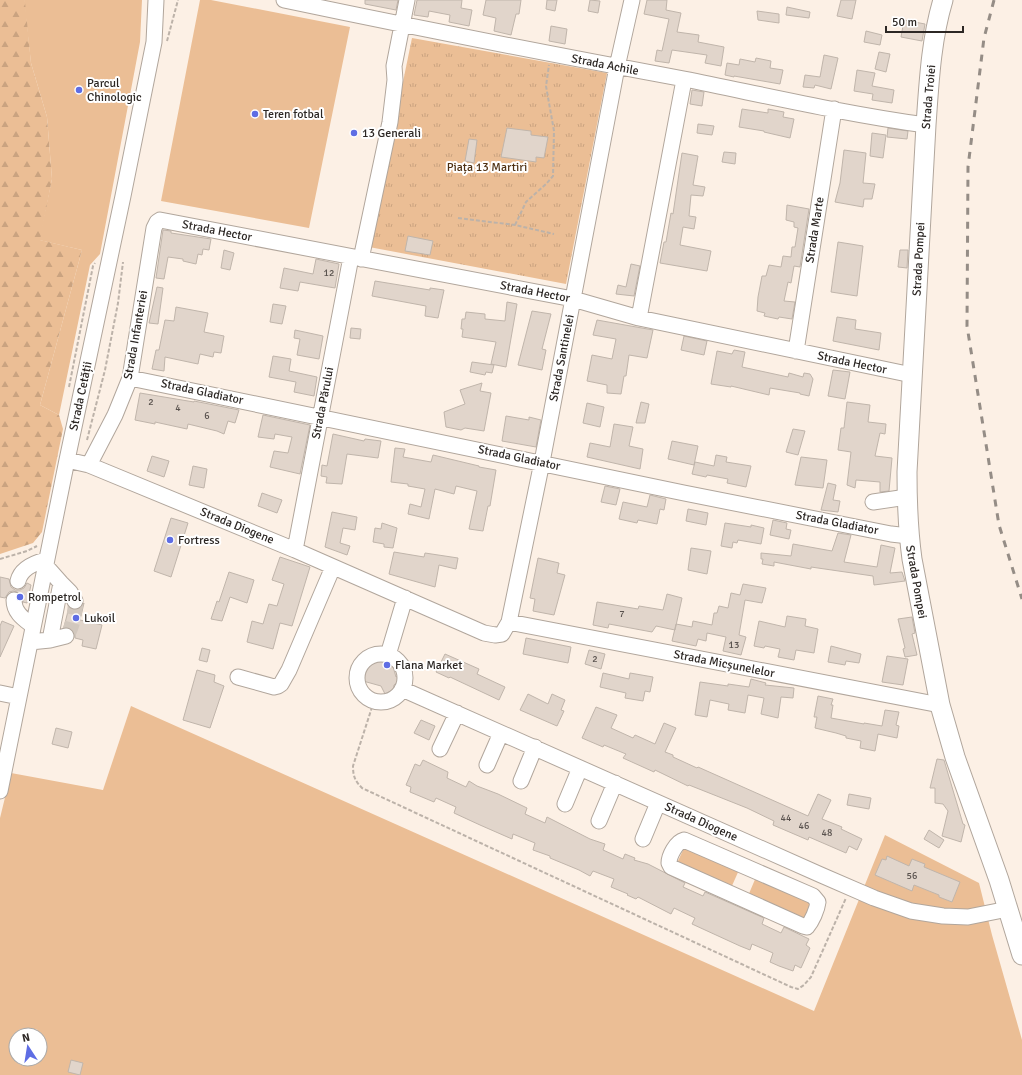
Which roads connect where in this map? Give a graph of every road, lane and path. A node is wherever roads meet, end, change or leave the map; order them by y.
1 (156, 0) edge
2 (284, 0) edge
3 (407, 0) edge
4 (632, 0) edge
5 (943, 0) edge
6 (402, 25) junction
7 (551, 54) junction
8 (617, 67) junction
9 (684, 80) junction
10 (834, 109) junction
11 (926, 125) junction
12 (923, 194) joint
13 (458, 218) dead end
14 (157, 222) joint
15 (515, 225) junction
16 (554, 234) dead end
17 (356, 258) junction
18 (573, 299) junction
19 (639, 318) junction
20 (796, 351) junction
21 (912, 375) junction
22 (130, 378) junction
23 (320, 417) junction
24 (67, 460) junction
25 (542, 462) junction
26 (89, 465) junction
27 (907, 497) junction
28 (873, 502) dead end
29 (909, 536) junction
30 (40, 544) dead end
31 (295, 550) junction
32 (0, 558) edge
33 (46, 563) junction
34 (333, 567) junction
35 (18, 581) dead end
36 (61, 583) junction
37 (405, 598) junction
38 (14, 600) dead end
39 (75, 601) tunnel mouth
40 (509, 622) junction
41 (33, 626) junction
42 (66, 636) dead end
43 (50, 640) junction
44 (30, 642) junction
45 (388, 655) junction
46 (238, 677) dead end
47 (402, 689) junction
48 (0, 693) edge
49 (19, 697) junction
50 (374, 701) junction
51 (940, 705) junction
52 (457, 713) junction
53 (501, 733) junction
54 (535, 748) junction
55 (440, 749) dead end
56 (487, 765) dead end
57 (580, 768) junction
58 (521, 781) dead end
59 (615, 783) junction
60 (0, 790) edge
61 (658, 803) junction
62 (565, 804) dead end
63 (599, 821) dead end
64 (642, 839) dead end
65 (774, 854) junction
66 (765, 876) junction
67 (850, 887) junction
68 (1008, 909) junction
69 (1022, 955) edge

1 - 24 street, Strada Cetății
2 - 6 street, Strada Achile
3 - 6 street
4 - 8 street, Strada Santinelei
5 - 11 main road, Strada Troiei
6 - 7 street, Strada Achile
6 - 17 street
7 - 8 street, Strada Achile
7 - 15 path
8 - 9 street, Strada Achile
8 - 18 street, Strada Santinelei
9 - 10 street, Strada Achile
9 - 19 street
10 - 11 street, Strada Achile
10 - 20 street, Strada Marte
11 - 12 main road, Strada Troiei
12 - 21 main road, Strada Pompei
13 - 15 path
14 - 17 street, Strada Hector
14 - 22 street, Strada Infanteriei
15 - 16 path
17 - 18 street, Strada Hector
17 - 23 street, Strada Părului
18 - 19 street, Strada Hector
18 - 25 street, Strada Santinelei
19 - 20 street, Strada Hector
20 - 21 street, Strada Hector
21 - 27 main road, Strada Pompei
22 - 23 street, Strada Gladiator
22 - 26 street, Strada Infanteriei
23 - 25 street, Strada Gladiator
23 - 31 street, Strada Părului
24 - 26 street, Strada Diogene
24 - 33 street, Strada Cetății
25 - 29 street, Strada Gladiator
25 - 40 street, Strada Santinelei
26 - 31 street, Strada Diogene
27 - 28 street
27 - 29 main road, Strada Pompei
29 - 51 main road, Strada Pompei
30 - 32 path
31 - 34 street, Strada Diogene
33 - 35 street
33 - 36 street
33 - 41 street, Strada Cetății
34 - 37 street, Strada Diogene
34 - 46 street
36 - 39 street
36 - 43 street
37 - 40 street, Strada Diogene
37 - 45 street
38 - 41 street
40 - 51 street, Strada Micșunelelor
41 - 44 street, Strada Cetății
42 - 43 street
43 - 44 street
44 - 49 street, Strada Cetății
45 - 47 street
45 - 50 street
47 - 50 street
47 - 52 street, Strada Diogene
48 - 49 street
49 - 60 street, Strada Cetății
50 - 67 path
51 - 68 main road, Strada Pompei
52 - 53 street, Strada Diogene
52 - 55 street
53 - 54 street, Strada Diogene
53 - 56 street
54 - 57 street, Strada Diogene
54 - 58 street
57 - 59 street, Strada Diogene
57 - 62 street
59 - 61 street, Strada Diogene
59 - 63 street
61 - 64 street
61 - 65 street, Strada Diogene
65 - 66 street
65 - 67 street, Strada Diogene
66 - 66 street
67 - 68 street, Strada Diogene
68 - 69 main road, Strada Pompei

